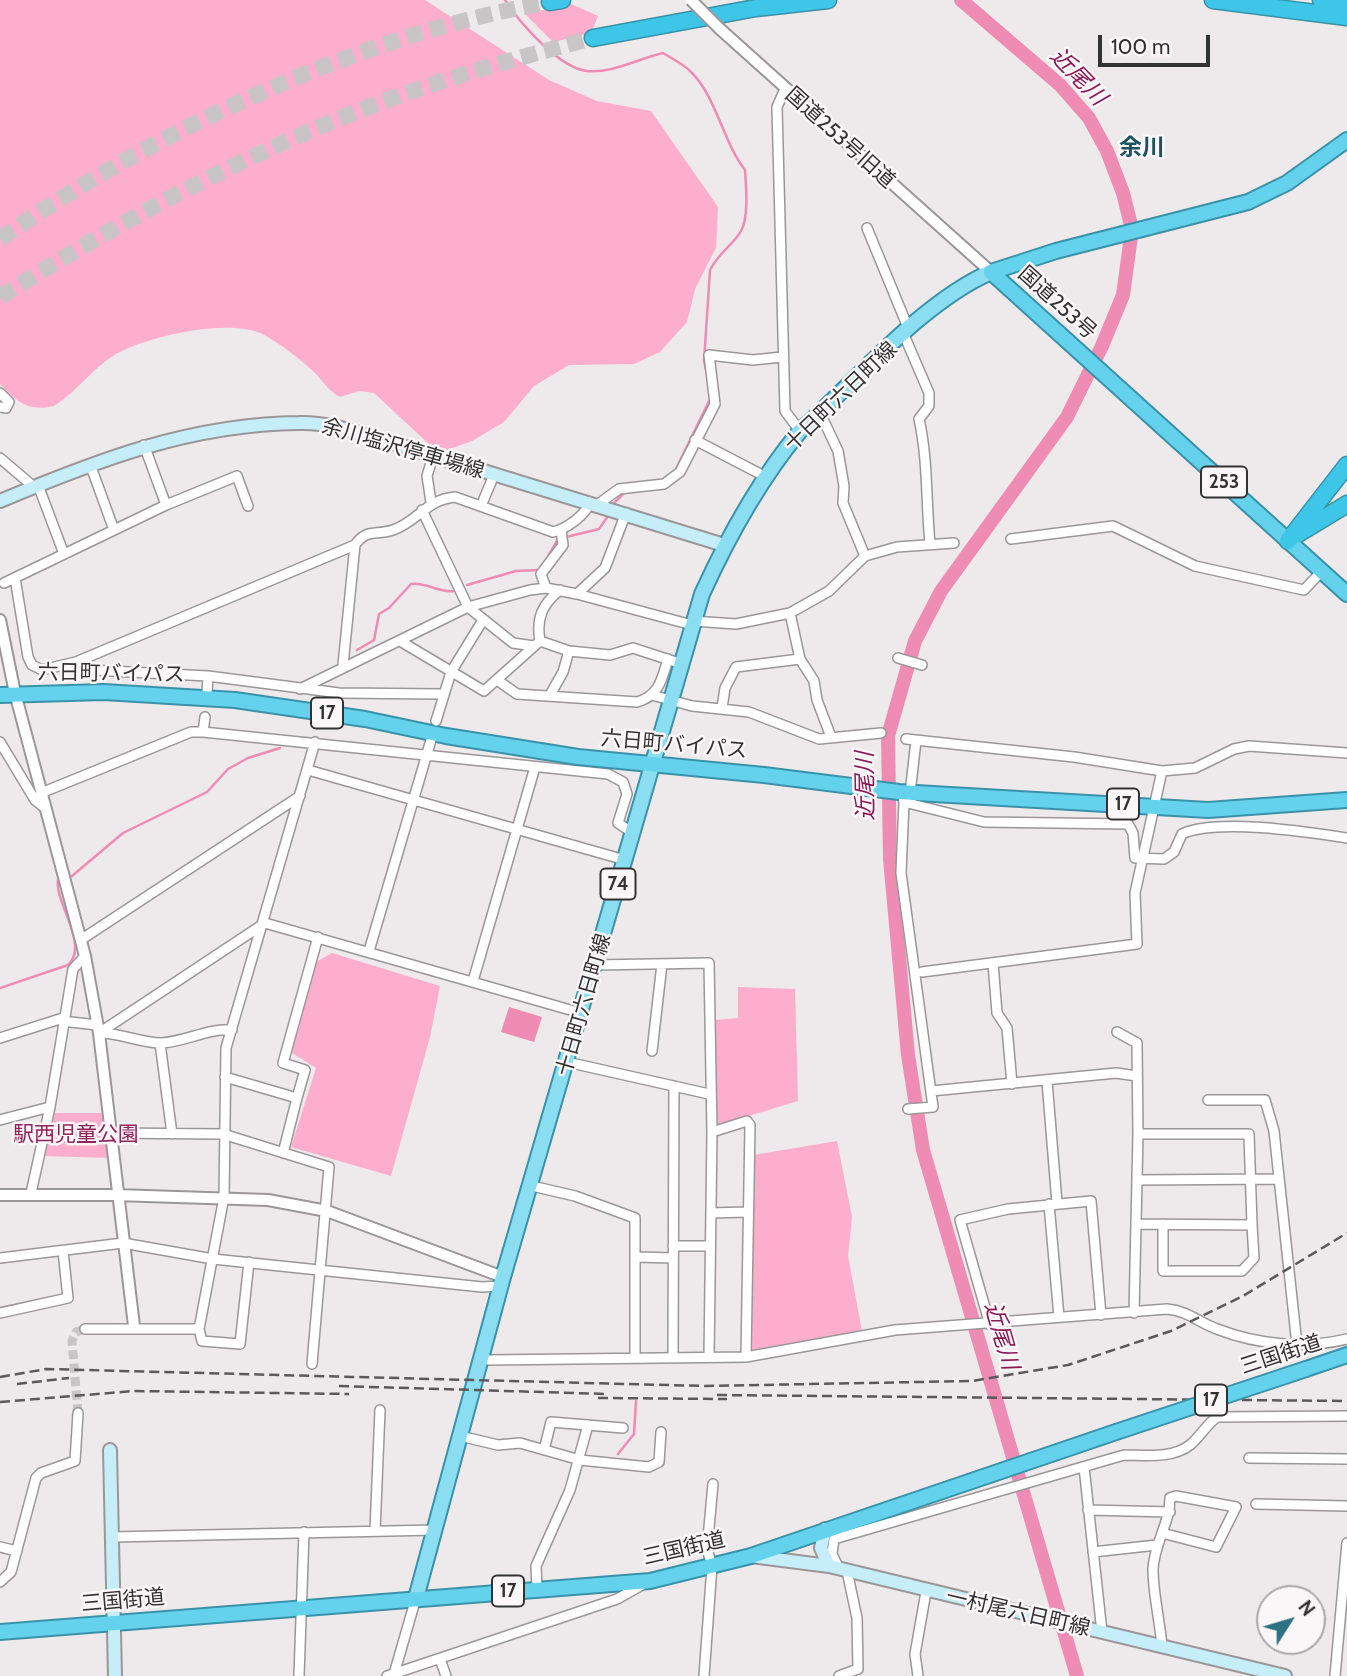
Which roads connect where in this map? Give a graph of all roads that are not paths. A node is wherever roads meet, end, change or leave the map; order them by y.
1 (691, 0) edge
2 (828, 0) edge
3 (1213, 0) edge
4 (1321, 0) edge
5 (1241, 2) junction
6 (1347, 4) edge
7 (1347, 17) edge
8 (1347, 26) edge
9 (593, 38) tunnel mouth
10 (785, 89) junction
11 (1347, 140) edge
12 (867, 228) dead end
13 (991, 272) junction
14 (906, 333) junction
15 (782, 357) junction
16 (0, 393) edge
17 (0, 407) edge
18 (820, 413) junction
19 (800, 431) junction
20 (695, 440) junction
21 (144, 445) junction
22 (433, 456) junction
23 (0, 458) edge
24 (90, 464) junction
25 (1347, 466) edge
26 (494, 474) junction
27 (768, 478) junction
28 (36, 486) junction
29 (0, 501) edge
30 (431, 502) junction
31 (594, 503) junction
32 (1347, 503) edge
33 (166, 505) junction
34 (248, 506) dead end
35 (481, 506) junction
36 (422, 510) junction
37 (626, 513) junction
38 (114, 530) junction
39 (561, 530) junction
40 (1011, 539) dead end
41 (1287, 541) junction
42 (954, 543) dead end
43 (930, 544) junction
44 (355, 545) junction
45 (724, 545) junction
46 (64, 554) junction
47 (865, 556) junction
48 (1321, 572) junction
49 (15, 578) junction
50 (4, 583) dead end
51 (546, 588) junction
52 (559, 590) junction
53 (577, 594) junction
54 (1347, 594) edge
55 (468, 607) junction
56 (790, 613) junction
57 (0, 620) edge
58 (483, 620) junction
59 (692, 623) junction
60 (400, 641) junction
61 (537, 643) junction
62 (569, 651) junction
63 (898, 657) dead end
64 (800, 659) junction
65 (76, 662) junction
66 (675, 662) junction
67 (343, 665) junction
68 (922, 665) dead end
69 (451, 672) junction
70 (208, 676) junction
71 (498, 680) junction
72 (300, 689) junction
73 (207, 693) dead end
74 (8, 694) edge
75 (442, 694) junction
76 (550, 695) junction
77 (652, 695) junction
78 (671, 701) junction
79 (722, 708) junction
80 (205, 717) dead end
81 (436, 721) dead end
82 (203, 732) junction
83 (880, 733) dead end
84 (831, 737) junction
85 (430, 740) dead end
86 (0, 742) edge
87 (315, 742) junction
88 (426, 753) junction
89 (1347, 753) edge
90 (652, 765) junction
91 (535, 767) junction
92 (308, 770) junction
93 (1162, 771) junction
94 (41, 793) junction
95 (904, 795) junction
96 (300, 796) junction
97 (413, 800) junction
98 (1347, 800) edge
99 (1154, 805) junction
100 (45, 808) junction
101 (517, 829) junction
102 (633, 833) junction
103 (1347, 838) edge
104 (1144, 858) junction
105 (625, 860) junction
106 (264, 923) junction
107 (318, 937) junction
108 (82, 939) junction
109 (369, 951) junction
110 (85, 956) junction
111 (993, 963) junction
112 (662, 964) junction
113 (595, 965) junction
114 (922, 972) dead end
115 (473, 981) junction
116 (581, 1013) junction
117 (63, 1020) junction
118 (98, 1029) junction
119 (232, 1030) junction
120 (1117, 1032) dead end
121 (0, 1038) edge
122 (160, 1043) junction
123 (652, 1051) dead end
124 (567, 1062) junction
125 (1137, 1076) junction
126 (225, 1077) junction
127 (1047, 1081) junction
128 (1012, 1084) junction
129 (674, 1086) junction
130 (931, 1091) junction
131 (709, 1094) junction
132 (297, 1098) junction
133 (1208, 1100) dead end
134 (50, 1107) junction
135 (909, 1109) dead end
136 (0, 1120) edge
137 (712, 1132) junction
138 (109, 1133) junction
139 (172, 1134) junction
140 (223, 1134) junction
141 (1138, 1134) junction
142 (283, 1153) junction
143 (1279, 1179) junction
144 (1137, 1180) junction
145 (1251, 1180) junction
146 (532, 1186) junction
147 (31, 1194) junction
148 (0, 1195) edge
149 (116, 1195) junction
150 (224, 1197) junction
151 (1053, 1203) junction
152 (327, 1212) junction
153 (711, 1213) junction
154 (747, 1213) junction
155 (1136, 1224) junction
156 (1163, 1224) junction
157 (1252, 1225) junction
158 (123, 1243) junction
159 (673, 1246) junction
160 (710, 1246) junction
161 (63, 1251) junction
162 (636, 1257) junction
163 (0, 1258) edge
164 (673, 1258) junction
165 (213, 1259) junction
166 (249, 1262) junction
167 (321, 1268) junction
168 (502, 1282) junction
169 (0, 1313) edge
170 (1133, 1314) junction
171 (1101, 1315) junction
172 (1059, 1317) junction
173 (990, 1325) junction
174 (134, 1326) junction
175 (85, 1329) dead end
176 (199, 1329) junction
177 (1347, 1339) edge
178 (1297, 1345) junction
179 (1347, 1355) edge
180 (483, 1356) junction
181 (635, 1357) junction
182 (673, 1357) junction
183 (709, 1357) junction
184 (746, 1357) junction
185 (313, 1363) dead end
186 (380, 1410) dead end
187 (78, 1413) tunnel mouth
188 (1347, 1416) edge
189 (588, 1425) junction
190 (623, 1428) dead end
191 (660, 1432) dead end
192 (460, 1436) junction
193 (110, 1450) dead end
194 (544, 1450) junction
195 (1249, 1458) dead end
196 (1347, 1459) edge
197 (580, 1460) junction
198 (1084, 1467) junction
199 (713, 1484) dead end
200 (1256, 1504) dead end
201 (1347, 1506) edge
202 (1088, 1510) junction
203 (1170, 1512) junction
204 (825, 1529) junction
205 (435, 1530) junction
206 (375, 1531) junction
207 (304, 1532) junction
208 (1162, 1533) junction
209 (112, 1537) junction
210 (1347, 1544) edge
211 (1157, 1545) junction
212 (0, 1547) edge
213 (17, 1551) junction
214 (1093, 1552) junction
215 (751, 1556) junction
216 (712, 1566) junction
217 (838, 1569) junction
218 (650, 1580) junction
219 (0, 1582) edge
220 (537, 1588) junction
221 (926, 1592) junction
222 (416, 1598) junction
223 (301, 1607) junction
224 (114, 1623) junction
225 (0, 1632) edge
226 (1102, 1632) junction
227 (1161, 1647) junction
228 (440, 1659) junction
229 (390, 1675) edge
230 (115, 1676) edge
231 (299, 1676) edge
232 (446, 1676) edge
233 (704, 1676) edge
234 (839, 1676) edge
235 (918, 1676) edge
236 (1285, 1676) edge
237 (1335, 1676) edge

1 - 10 street, 国道253号旧道, bridge
2 - 9 highway
3 - 5 highway
4 - 6 highway
5 - 7 highway
5 - 8 highway
10 - 13 street, 国道253号旧道
10 - 15 street
11 - 13 highway, 国道253号
12 - 14 street
13 - 14 main road, 十日町六日町線 / 74
13 - 41 highway, 国道253号 / 253
14 - 18 main road, 十日町六日町線 / 74
14 - 43 street
15 - 19 street
15 - 20 street
16 - 17 street
18 - 19 main road, 十日町六日町線 / 74
18 - 47 street
19 - 27 main road, 十日町六日町線 / 74
20 - 27 street
20 - 31 street
21 - 22 main road, 余川塩沢停車場線
21 - 24 main road, 余川塩沢停車場線
21 - 33 street
22 - 26 main road, 余川塩沢停車場線
22 - 30 street
23 - 28 street
24 - 28 main road, 余川塩沢停車場線
24 - 38 street
25 - 41 highway
26 - 31 main road, 余川塩沢停車場線
26 - 35 street
27 - 45 main road, 十日町六日町線 / 74
28 - 29 main road, 余川塩沢停車場線
28 - 46 street
30 - 35 street
30 - 36 street
31 - 37 main road, 余川塩沢停車場線
31 - 39 street
32 - 41 highway
33 - 34 street
33 - 38 street
35 - 39 street
36 - 44 street
36 - 55 street
37 - 45 main road, 余川塩沢停車場線
37 - 53 street
38 - 46 street
39 - 51 street
40 - 48 street
41 - 48 highway, 国道253号 / 253
42 - 43 street
43 - 47 street
44 - 65 street
44 - 67 street
45 - 59 main road, 十日町六日町線 / 74
46 - 49 street
47 - 56 street
48 - 54 highway, 国道253号 / 253
49 - 50 street
49 - 65 street
51 - 52 street
51 - 55 street
52 - 53 street
52 - 61 street
53 - 59 street
55 - 58 street
55 - 60 street
56 - 59 street
56 - 64 street
57 - 74 street
58 - 61 street
58 - 69 street
59 - 66 main road, 十日町六日町線 / 74
60 - 67 street
60 - 69 street
61 - 62 street
61 - 71 street
62 - 66 street
62 - 76 street
63 - 68 street
64 - 79 street
64 - 84 street
65 - 70 street
66 - 77 street
66 - 78 main road, 十日町六日町線 / 74
67 - 72 street
69 - 71 street
69 - 75 street
70 - 72 street
70 - 73 street
71 - 76 street
72 - 75 street
74 - 90 highway, 六日町バイパス / 17
74 - 94 street
75 - 81 street
76 - 77 street
77 - 78 street
78 - 79 street
78 - 90 main road, 十日町六日町線 / 74
79 - 84 street
80 - 82 street
82 - 87 street
82 - 94 street
83 - 84 street
85 - 88 street
86 - 100 street
87 - 88 street
87 - 92 street
88 - 91 street
88 - 97 street
89 - 93 street
90 - 95 highway, 六日町バイパス / 17
90 - 102 main road, 十日町六日町線 / 74
91 - 101 street
91 - 102 street
92 - 96 street
92 - 97 street
93 - 95 street
93 - 99 street
94 - 100 street
95 - 99 highway, 六日町バイパス / 17
95 - 104 street
95 - 130 street
96 - 106 street
96 - 108 street
97 - 101 street
97 - 109 street
98 - 99 highway, 六日町バイパス / 17
99 - 104 street
100 - 108 street
101 - 105 street
101 - 115 street
102 - 105 main road, 十日町六日町線 / 74
103 - 104 street
104 - 111 street
105 - 113 main road, 十日町六日町線 / 74
106 - 107 street
106 - 118 street
106 - 119 street
107 - 109 street
107 - 132 street
108 - 110 street
109 - 115 street
110 - 117 street
110 - 118 street
111 - 114 street
111 - 128 street
112 - 113 street
112 - 123 street
112 - 131 street
113 - 116 main road, 十日町六日町線 / 74
115 - 116 street
116 - 124 main road, 十日町六日町線 / 74
117 - 118 street
117 - 121 street
117 - 134 street
118 - 122 street
118 - 138 street
119 - 122 street
119 - 126 street
120 - 125 street
122 - 139 street
124 - 129 street
124 - 146 main road, 十日町六日町線 / 74
125 - 127 street
125 - 141 street
126 - 132 street
126 - 140 street
127 - 128 street
127 - 151 street
128 - 130 street
129 - 131 street
129 - 159 street
130 - 135 street
131 - 137 street
132 - 142 street
133 - 143 street
134 - 136 street
134 - 147 street
137 - 153 street
137 - 154 street
138 - 139 street
138 - 149 street
139 - 140 street
140 - 142 street
140 - 150 street
141 - 144 street
141 - 145 street
142 - 152 street
143 - 145 street
143 - 178 street
144 - 145 street
144 - 155 street
145 - 157 street
146 - 162 street
146 - 168 main road, 十日町六日町線 / 74
147 - 148 street
147 - 149 street
149 - 150 street
149 - 158 street
150 - 152 street
150 - 165 street
151 - 171 street
151 - 172 street
151 - 173 street
152 - 167 street
152 - 168 street
153 - 154 street
153 - 160 street
154 - 184 street
155 - 156 street
155 - 170 street
156 - 157 street
156 - 157 street
158 - 161 street
158 - 165 street
158 - 174 street
159 - 160 street
159 - 164 street
160 - 183 street
161 - 163 street
161 - 169 street
162 - 164 street
162 - 181 street
164 - 182 street
165 - 166 street
165 - 176 street
166 - 167 street
166 - 176 street
167 - 168 street
167 - 185 street
168 - 180 main road, 十日町六日町線 / 74
170 - 171 street
170 - 178 street
171 - 172 street
172 - 173 street
173 - 184 street
174 - 175 street
174 - 176 street
177 - 178 street
179 - 204 highway, 三国街道 / 17, bridge
180 - 181 street
180 - 192 main road, 十日町六日町線 / 74
181 - 182 street
182 - 183 street
183 - 184 street
186 - 206 street
187 - 213 street
188 - 198 street
189 - 190 street
189 - 194 street
189 - 197 street
191 - 197 street
192 - 194 street
192 - 205 main road, 十日町六日町線 / 74
193 - 209 main road
194 - 197 street
195 - 196 street
197 - 220 street
198 - 202 street
198 - 217 street
199 - 216 street
200 - 201 street
202 - 203 street
202 - 214 street
203 - 208 street
203 - 208 street
204 - 215 highway, 三国街道 / 17
204 - 217 main road
205 - 206 street
205 - 222 main road, 十日町六日町線 / 74
206 - 207 street
207 - 209 street
207 - 223 street
208 - 211 street
209 - 224 main road
210 - 237 street
211 - 214 street
211 - 227 street
212 - 213 street
213 - 219 street
214 - 226 street
215 - 216 highway, 三国街道 / 17
215 - 217 main road, 一村尾六日町線
216 - 218 highway, 三国街道 / 17
216 - 233 street
217 - 221 main road, 一村尾六日町線
217 - 234 street
218 - 220 highway, 三国街道 / 17
218 - 228 street
220 - 222 highway, 三国街道 / 17
221 - 226 main road, 一村尾六日町線
221 - 235 street
222 - 223 highway, 三国街道 / 17
222 - 229 street
223 - 224 highway, 三国街道 / 17
223 - 231 street
224 - 225 highway, 三国街道 / 17
224 - 230 main road
226 - 227 main road, 一村尾六日町線
227 - 236 main road, 一村尾六日町線
228 - 229 street
228 - 232 street

